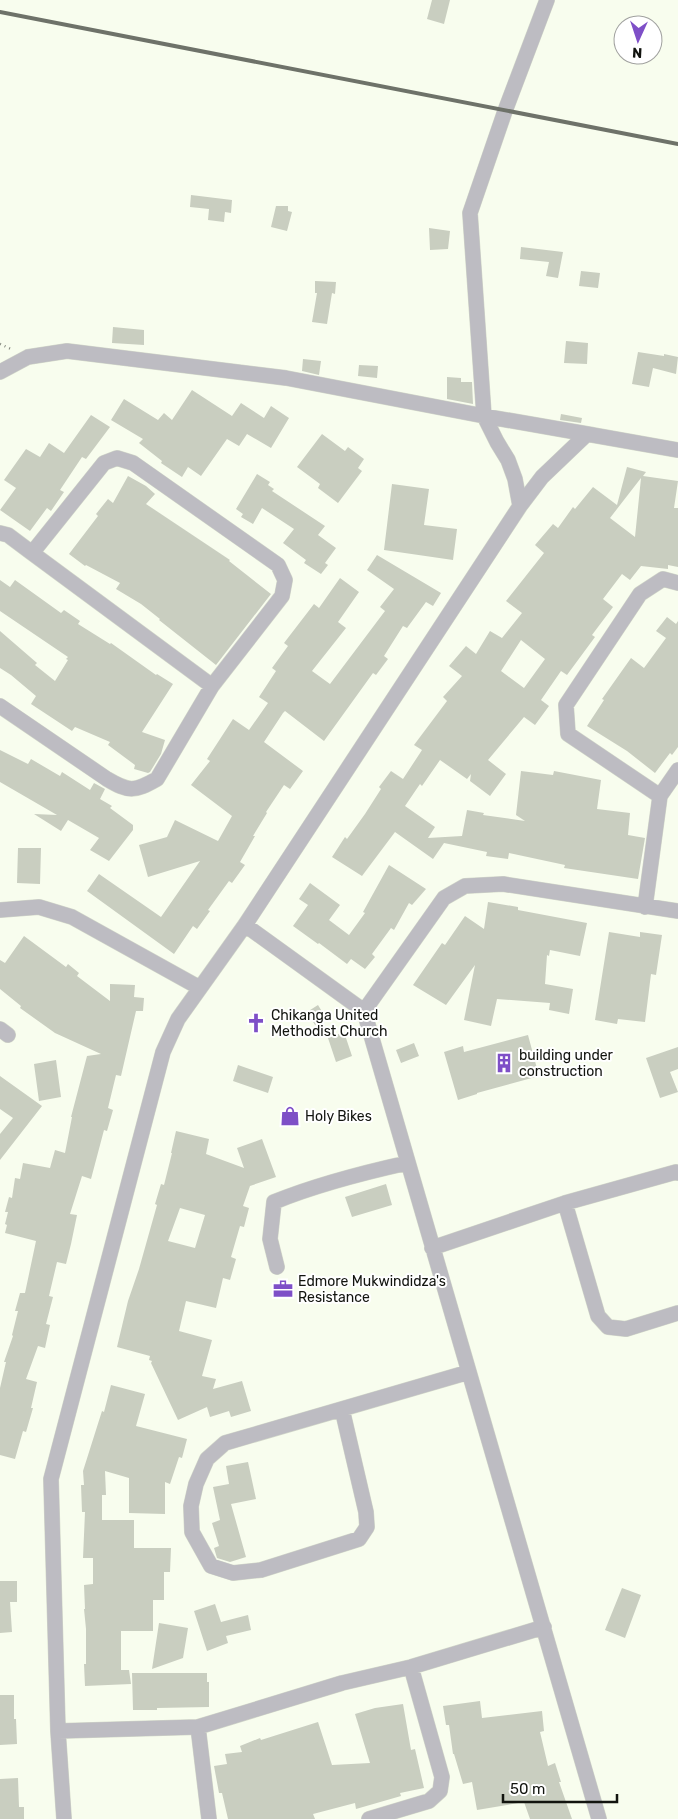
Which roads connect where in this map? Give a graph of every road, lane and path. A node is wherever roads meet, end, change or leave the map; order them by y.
1 (547, 0) edge
2 (0, 372) edge
3 (484, 416) junction
4 (586, 434) junction
5 (678, 450) edge
6 (520, 506) junction
7 (0, 534) edge
8 (32, 553) junction
9 (678, 583) edge
10 (212, 686) junction
11 (0, 706) edge
12 (678, 770) edge
13 (660, 796) junction
14 (645, 907) junction
15 (0, 910) edge
16 (678, 911) edge
17 (245, 925) junction
18 (200, 988) junction
19 (364, 1011) junction
20 (407, 1163) junction
21 (678, 1173) edge
22 (565, 1203) junction
23 (432, 1248) junction
24 (278, 1267) dead end
25 (678, 1313) edge
26 (469, 1372) junction
27 (342, 1409) junction
28 (544, 1627) junction
29 (411, 1667) junction
30 (198, 1727) junction
31 (58, 1731) junction
32 (64, 1819) edge
33 (209, 1819) edge
34 (369, 1819) edge
35 (599, 1819) edge

1 - 3 street
2 - 3 street
3 - 4 street
3 - 6 street
4 - 5 street
4 - 6 street
6 - 17 street
7 - 8 street
8 - 10 street
8 - 10 street
9 - 13 street
10 - 11 street
12 - 13 street
13 - 14 street
14 - 16 street
14 - 19 street
15 - 18 street
17 - 18 street
17 - 19 street
18 - 31 street
19 - 20 street
20 - 23 street
20 - 24 street
21 - 22 street
22 - 23 street
22 - 25 street
23 - 26 street
26 - 27 street
26 - 28 street
27 - 27 street
28 - 29 street
28 - 35 street
29 - 30 street
29 - 34 street
30 - 31 street
30 - 33 street
31 - 32 street

